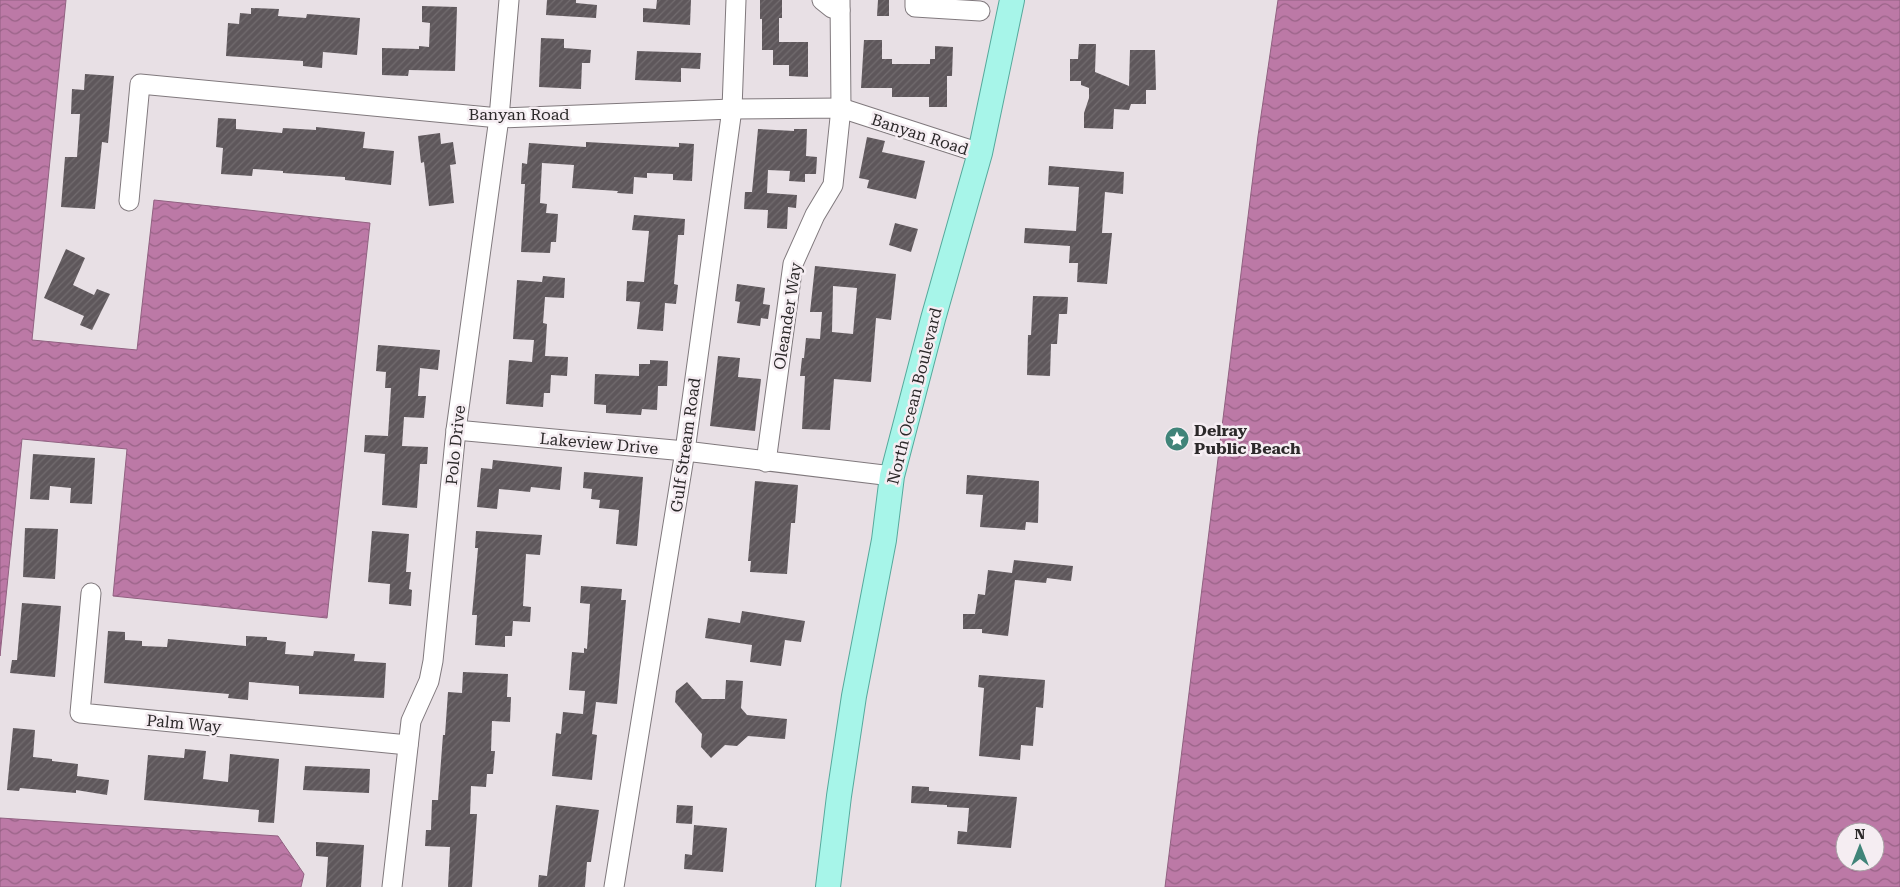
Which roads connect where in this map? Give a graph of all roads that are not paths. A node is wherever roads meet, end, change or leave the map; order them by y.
1 (509, 0) edge
2 (736, 0) edge
3 (822, 0) edge
4 (915, 0) edge
5 (1012, 0) edge
6 (840, 5) edge
7 (980, 11) dead end
8 (841, 108) junction
9 (732, 109) junction
10 (500, 118) junction
11 (980, 153) junction
12 (128, 200) dead end
13 (456, 430) junction
14 (685, 451) junction
15 (766, 462) junction
16 (892, 476) junction
17 (91, 593) dead end
18 (408, 745) junction
19 (392, 887) edge
20 (614, 887) edge
21 (828, 887) edge

1 - 10 street, Polo Drive
2 - 9 street, Gulf Stream Road
3 - 6 street
4 - 7 street
5 - 11 main road, North Ocean Boulevard
6 - 8 street, Oleander Way
8 - 9 street, Banyan Road
8 - 11 street, Banyan Road
8 - 15 street, Oleander Way
9 - 10 street, Banyan Road
9 - 14 street, Gulf Stream Road
10 - 12 street, Banyan Road
10 - 13 street, Polo Drive
11 - 16 main road, North Ocean Boulevard
13 - 14 street, Lakeview Drive
13 - 18 street, Polo Drive
14 - 15 street, Lakeview Drive
14 - 20 street, Gulf Stream Road
15 - 16 street, Lakeview Drive
16 - 21 main road, North Ocean Boulevard
17 - 18 street, Palm Way
18 - 19 street, Polo Drive

